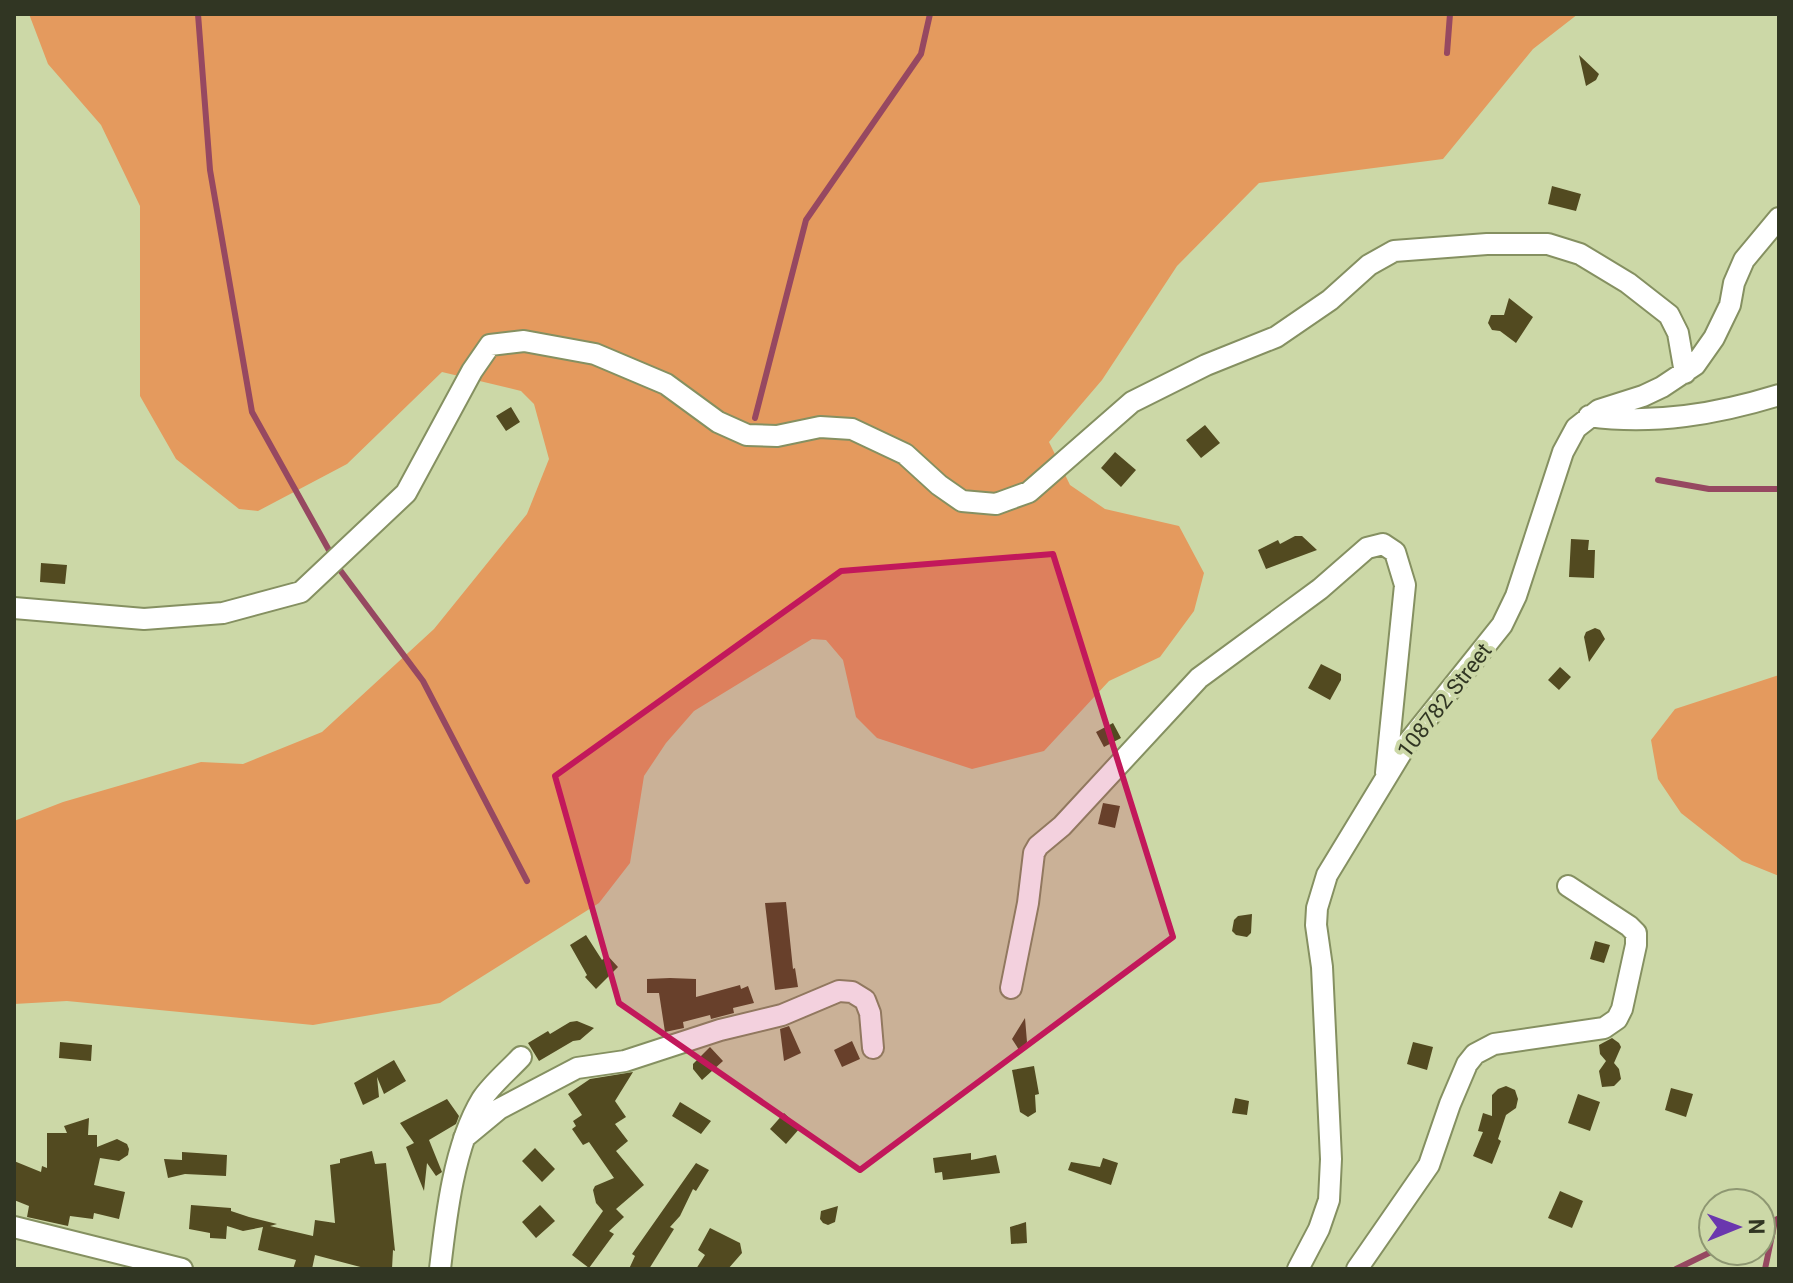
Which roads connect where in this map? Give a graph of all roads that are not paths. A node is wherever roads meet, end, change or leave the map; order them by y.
1 (1779, 218) edge
2 (1685, 373) junction
3 (1779, 395) edge
4 (1589, 416) junction
5 (14, 608) edge
6 (1385, 777) junction
7 (1568, 886) dead end
8 (1011, 988) dead end
9 (873, 1048) dead end
10 (521, 1057) dead end
11 (464, 1138) junction
12 (14, 1227) edge
13 (182, 1269) edge
14 (440, 1269) edge
15 (1298, 1269) edge
16 (1357, 1269) edge

1 - 2 street
2 - 4 street
2 - 5 street
3 - 4 street
4 - 6 street, 108782 Street
6 - 8 street
6 - 15 street, 108782 Street
7 - 16 street
9 - 11 street
10 - 11 street
11 - 14 street
12 - 13 street

